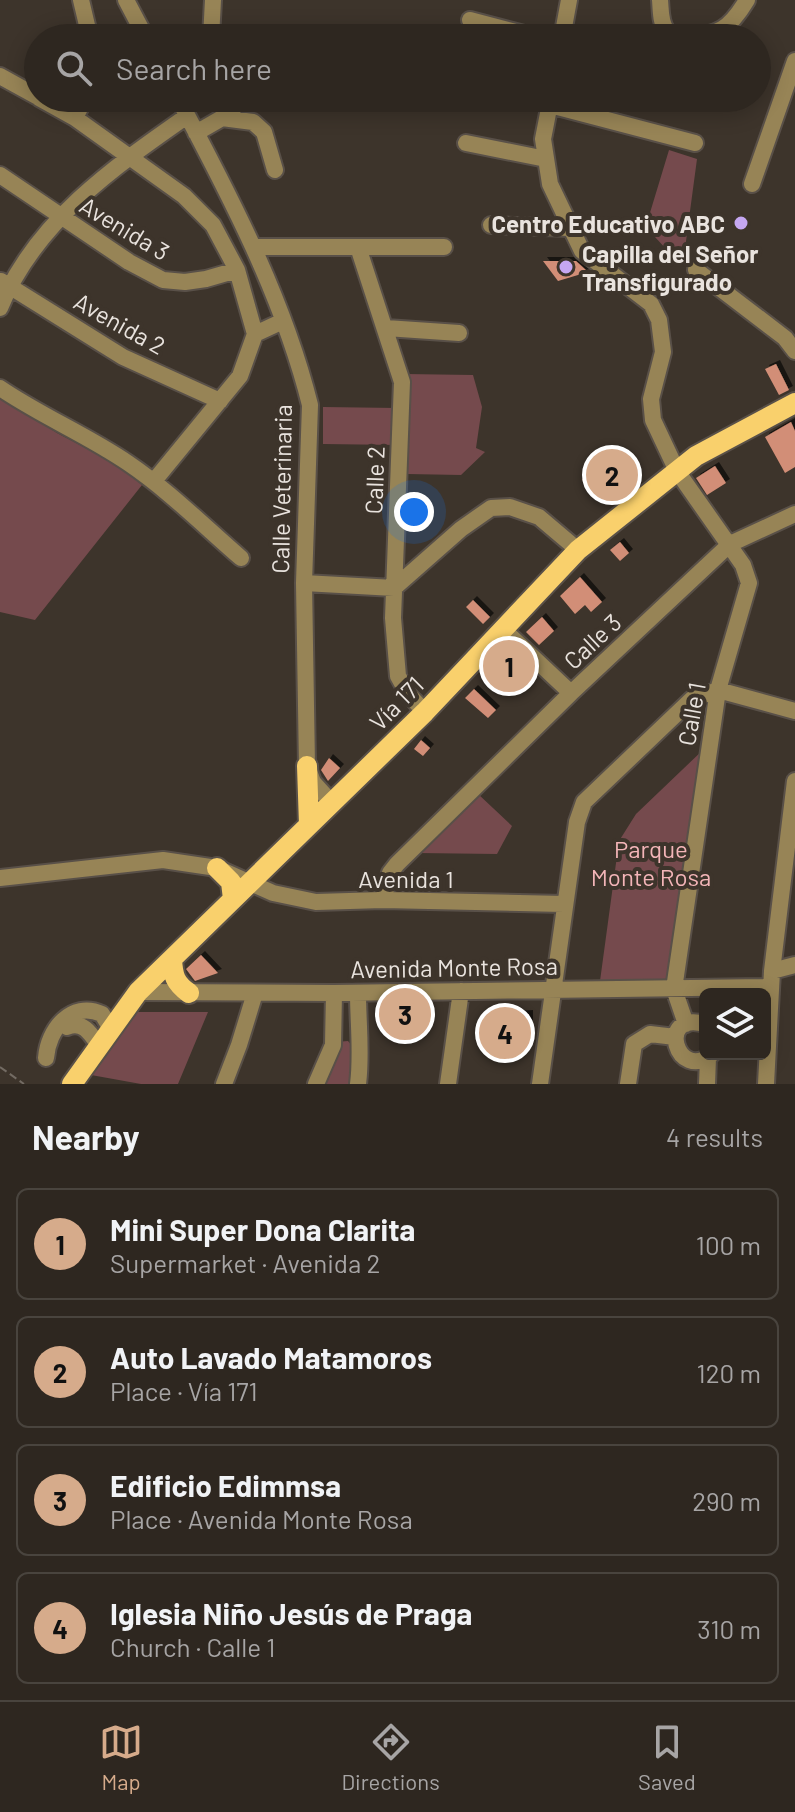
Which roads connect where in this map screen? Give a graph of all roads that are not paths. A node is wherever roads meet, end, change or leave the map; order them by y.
1 (81, 0) edge
2 (126, 0) edge
3 (213, 0) edge
4 (569, 0) edge
5 (660, 0) edge
6 (747, 2) edge
7 (470, 20) dead end
8 (87, 24) edge
9 (139, 24) edge
10 (212, 24) edge
11 (485, 24) edge
12 (565, 24) edge
13 (664, 24) edge
14 (728, 24) edge
15 (795, 61) edge
16 (0, 76) edge
17 (24, 90) edge
18 (64, 112) edge
19 (78, 112) edge
20 (185, 112) edge
21 (232, 112) edge
22 (548, 112) edge
23 (588, 112) edge
24 (187, 116) junction
25 (75, 118) junction
26 (234, 118) junction
27 (196, 133) junction
28 (466, 143) dead end
29 (695, 143) dead end
30 (129, 156) junction
31 (546, 159) junction
32 (275, 170) dead end
33 (0, 175) edge
34 (752, 184) dead end
35 (59, 216) junction
36 (491, 225) dead end
37 (570, 228) junction
38 (254, 247) junction
39 (358, 247) junction
40 (444, 247) dead end
41 (237, 270) junction
42 (696, 270) dead end
43 (4, 283) edge
44 (0, 308) edge
45 (283, 321) junction
46 (386, 328) junction
47 (459, 333) dead end
48 (255, 334) junction
49 (795, 351) edge
50 (0, 388) edge
51 (220, 401) junction
52 (795, 403) edge
53 (677, 471) junction
54 (154, 481) junction
55 (795, 514) edge
56 (730, 544) junction
57 (578, 550) junction
58 (241, 558) dead end
59 (304, 583) junction
60 (394, 588) junction
61 (503, 629) junction
62 (718, 690) junction
63 (571, 693) junction
64 (795, 711) edge
65 (425, 712) junction
66 (307, 766) junction
67 (795, 781) edge
68 (332, 803) junction
69 (309, 825) junction
70 (790, 863) edge
71 (217, 868) junction
72 (0, 878) edge
73 (251, 881) junction
74 (233, 899) junction
75 (383, 900) junction
76 (564, 904) junction
77 (172, 959) junction
78 (795, 965) edge
79 (771, 979) junction
80 (554, 989) junction
81 (674, 989) junction
82 (461, 991) junction
83 (138, 992) junction
84 (189, 993) junction
85 (255, 993) junction
86 (334, 993) junction
87 (358, 993) junction
88 (699, 1023) edge
89 (686, 1024) junction
90 (67, 1027) dead end
91 (675, 1037) junction
92 (105, 1038) junction
93 (46, 1058) dead end
94 (705, 1060) edge
95 (710, 1060) edge
96 (72, 1084) edge
97 (224, 1084) edge
98 (316, 1084) edge
99 (358, 1084) edge
100 (448, 1084) edge
101 (540, 1084) edge
102 (628, 1084) edge
103 (707, 1084) edge
104 (766, 1084) edge

1 - 8 street
2 - 9 street
3 - 10 street
4 - 12 street
5 - 13 street
6 - 14 street
7 - 11 street
15 - 34 street
16 - 17 street
18 - 25 street
19 - 25 street
20 - 24 street, Calle Veterinaria
21 - 26 street
22 - 31 street, Calle 1
23 - 29 street
24 - 27 street, Calle Veterinaria
24 - 30 street
25 - 30 street
26 - 27 street
26 - 32 street
27 - 38 street, Calle Veterinaria
28 - 31 street
30 - 35 street
30 - 41 street
31 - 37 street, Calle 1
33 - 35 street, Avenida 3
35 - 41 street, Avenida 3
35 - 43 street
36 - 37 street
37 - 53 street, Calle 1
38 - 39 street
38 - 45 street, Calle Veterinaria
39 - 40 street
39 - 46 street, Calle 2
41 - 48 street
42 - 49 street
43 - 44 street
43 - 51 street, Avenida 2
45 - 48 street
45 - 59 street, Calle Veterinaria
46 - 47 street
46 - 60 street, Calle 2
48 - 51 street
50 - 54 street
51 - 54 street
52 - 53 main road, Vía 171
53 - 56 street, Calle 1
53 - 57 main road, Vía 171
54 - 58 street
55 - 56 street, Calle 3
56 - 62 street, Calle 1
56 - 63 street, Calle 3
57 - 60 street
57 - 61 main road, Vía 171
59 - 60 street
59 - 66 street, Calle Veterinaria
60 - 65 street, Calle 2
61 - 63 street
61 - 65 main road, Vía 171
62 - 64 street
62 - 76 street
62 - 81 street, Calle 1
63 - 75 street, Calle 3
65 - 68 main road, Vía 171
66 - 68 street
66 - 69 main road
67 - 70 street
68 - 69 main road, Vía 171
69 - 73 main road, Vía 171
70 - 79 street
71 - 72 street, Avenida 1
71 - 73 street, Avenida 1
71 - 74 main road
73 - 74 main road, Vía 171
73 - 75 street, Avenida 1
74 - 77 main road, Vía 171
75 - 76 street, Avenida 1
76 - 80 street
77 - 83 main road, Vía 171
77 - 84 main road
78 - 79 street, Avenida Monte Rosa
79 - 81 street, Avenida Monte Rosa
79 - 104 street
80 - 81 street, Avenida Monte Rosa
80 - 82 street, Avenida Monte Rosa
80 - 101 street
81 - 89 street
82 - 87 street, Avenida Monte Rosa
82 - 100 street
83 - 84 street, Avenida Monte Rosa
83 - 92 main road, Vía 171
84 - 85 street, Avenida Monte Rosa
85 - 86 street, Avenida Monte Rosa
85 - 97 street
86 - 87 street, Avenida Monte Rosa
86 - 98 street
87 - 99 street
88 - 89 street
89 - 91 street
90 - 92 street
91 - 94 street
91 - 102 street
92 - 93 street
92 - 96 main road, Vía 171
95 - 103 street

